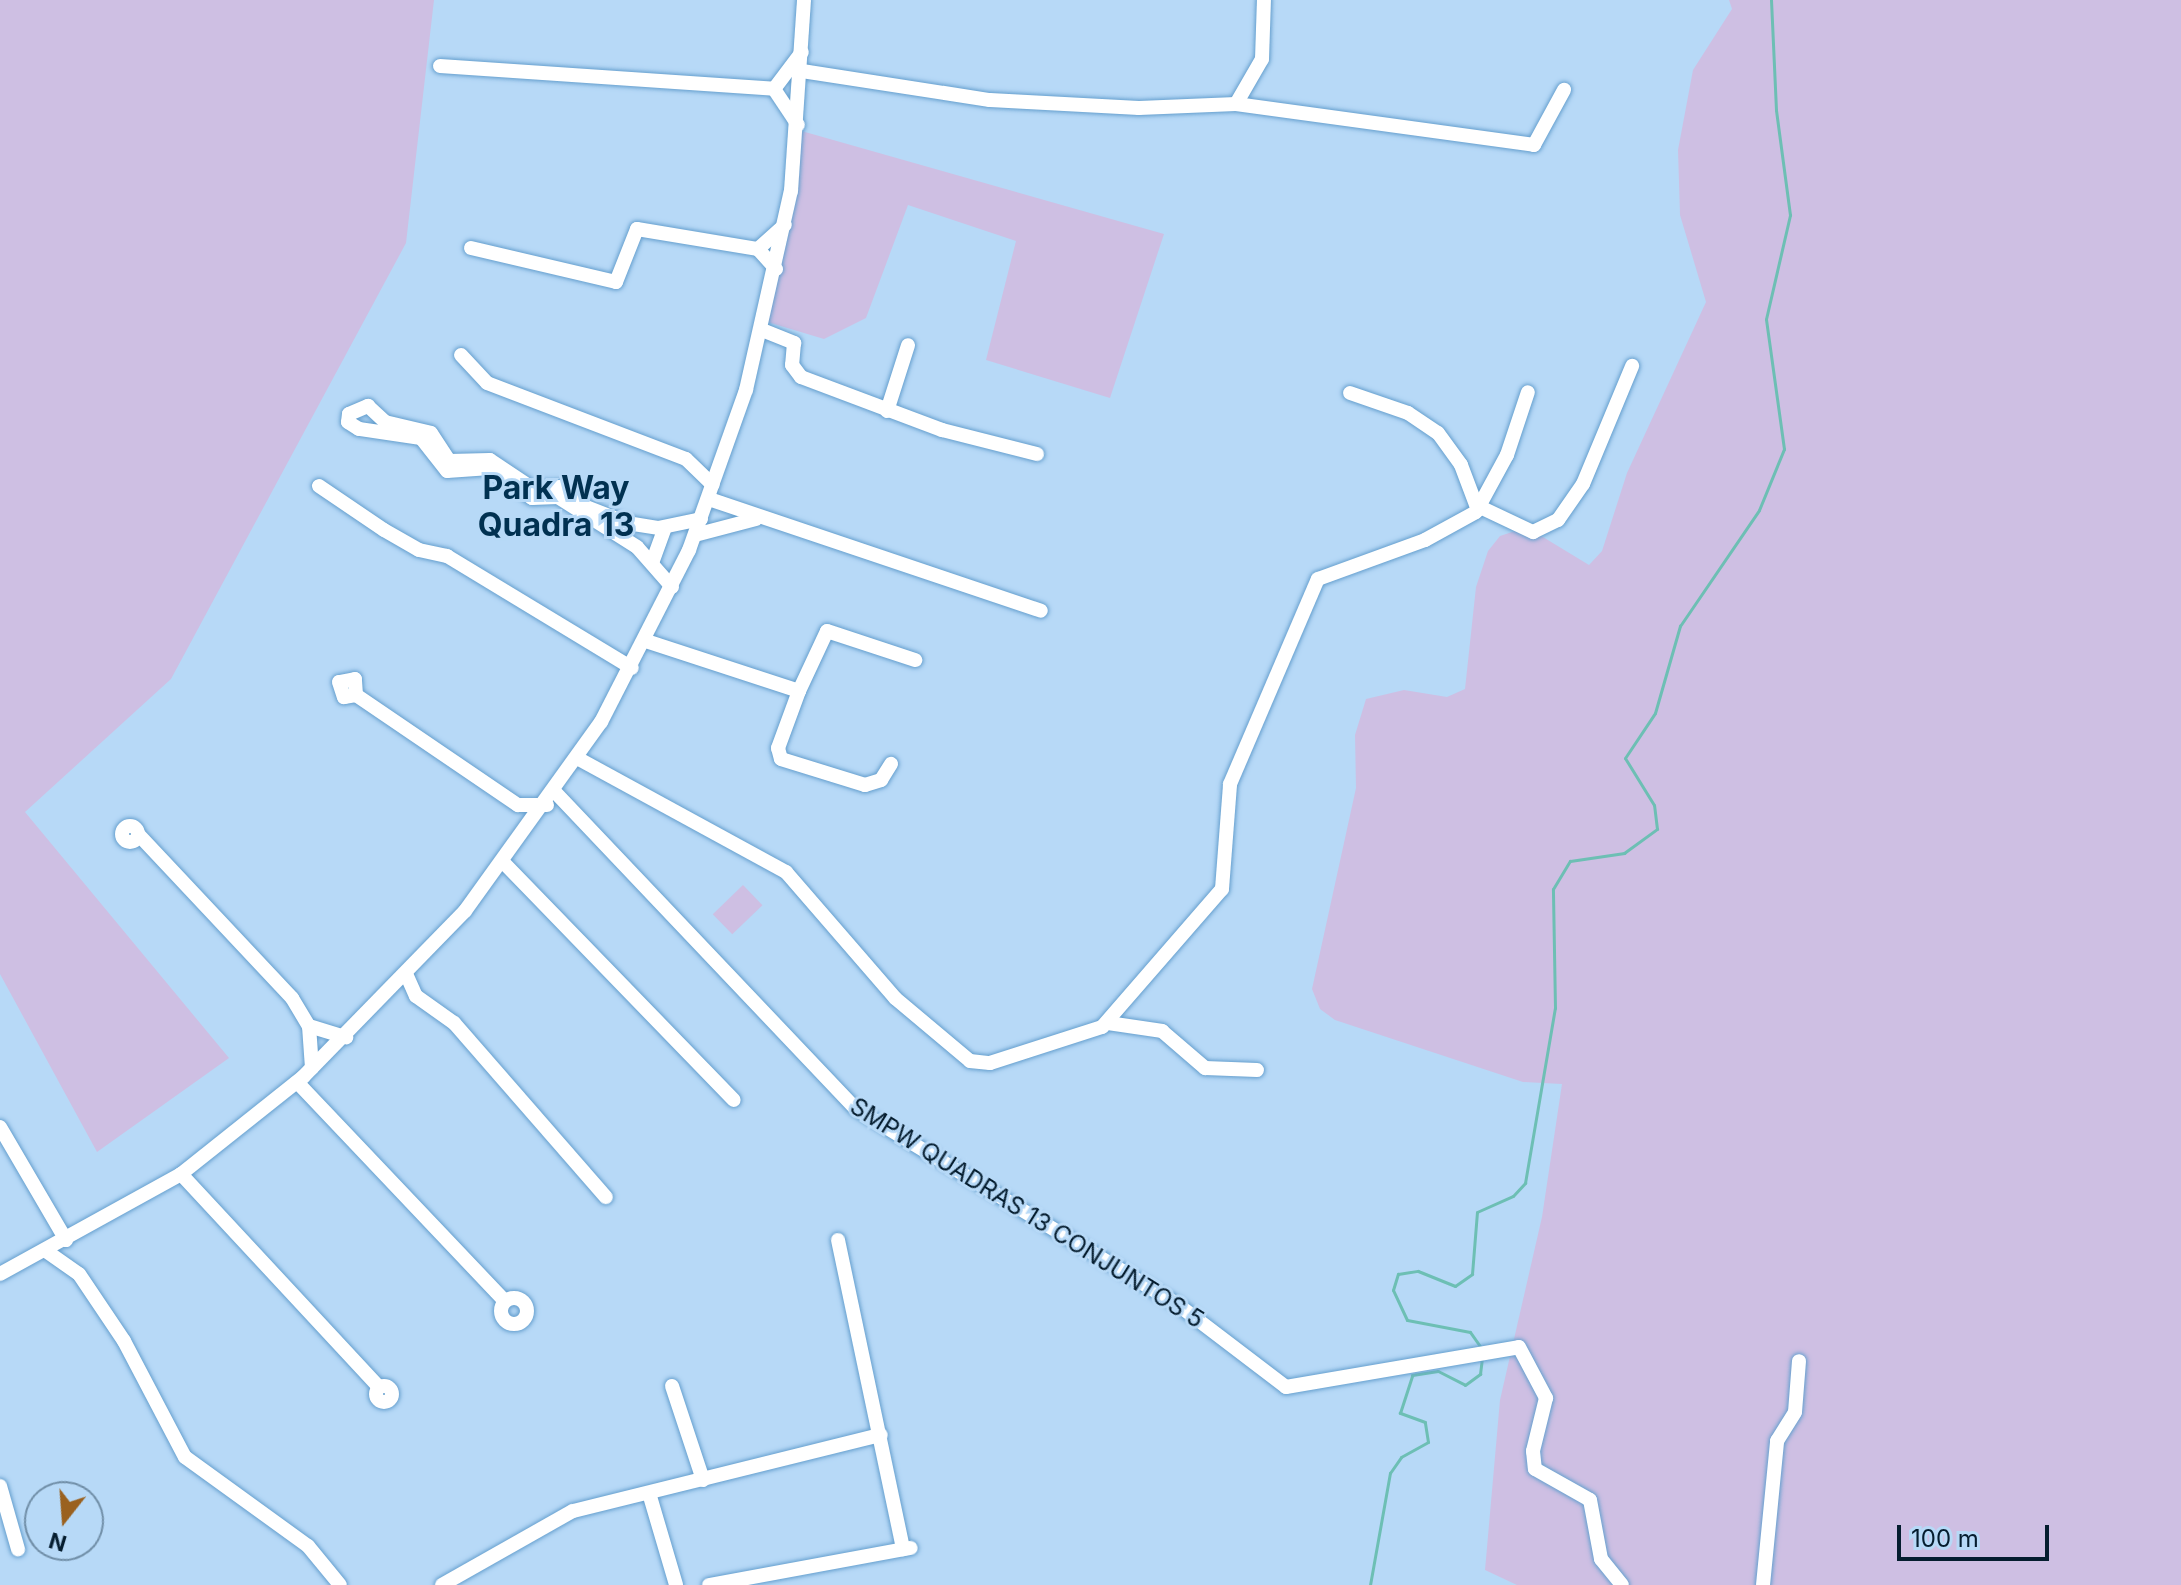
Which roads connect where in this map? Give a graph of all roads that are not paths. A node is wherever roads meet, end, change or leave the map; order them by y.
1 (804, 0) edge
2 (1264, 0) edge
3 (802, 52) junction
4 (440, 66) dead end
5 (802, 71) junction
6 (774, 89) junction
7 (1564, 90) dead end
8 (1236, 104) junction
9 (798, 125) junction
10 (785, 225) junction
11 (471, 248) dead end
12 (758, 249) junction
13 (776, 269) junction
14 (762, 330) junction
15 (908, 345) dead end
16 (461, 355) dead end
17 (1632, 366) dead end
18 (1528, 392) dead end
19 (1350, 393) dead end
20 (887, 411) junction
21 (1037, 454) dead end
22 (723, 457) junction
23 (699, 465) junction
24 (319, 486) dead end
25 (711, 492) junction
26 (726, 505) junction
27 (1479, 508) junction
28 (701, 519) junction
29 (761, 519) junction
30 (725, 525) junction
31 (665, 527) junction
32 (695, 535) junction
33 (652, 563) junction
34 (672, 587) junction
35 (1041, 611) dead end
36 (646, 641) junction
37 (915, 660) dead end
38 (632, 668) junction
39 (799, 691) junction
40 (356, 695) dead end
41 (577, 758) junction
42 (891, 764) dead end
43 (551, 798) junction
44 (518, 805) junction
45 (138, 834) dead end
46 (524, 835) junction
47 (504, 863) junction
48 (407, 976) junction
49 (385, 997) junction
50 (424, 1004) junction
51 (1108, 1023) junction
52 (309, 1026) junction
53 (346, 1037) junction
54 (312, 1068) junction
55 (1257, 1070) dead end
56 (297, 1082) junction
57 (734, 1100) dead end
58 (0, 1127) edge
59 (181, 1174) junction
60 (606, 1197) dead end
61 (66, 1240) junction
62 (838, 1240) dead end
63 (46, 1251) junction
64 (0, 1274) edge
65 (505, 1301) dead end
66 (1799, 1361) dead end
67 (672, 1386) dead end
68 (379, 1387) dead end
69 (881, 1435) junction
70 (703, 1480) junction
71 (0, 1486) edge
72 (649, 1493) junction
73 (18, 1549) dead end
74 (340, 1585) edge
75 (442, 1585) edge
76 (676, 1585) edge
77 (709, 1585) edge
78 (1622, 1585) edge
79 (1763, 1585) edge

1 - 3 street
2 - 8 street
3 - 5 street
3 - 6 street
4 - 6 street
5 - 8 street
5 - 9 street
6 - 9 street
7 - 8 street
9 - 10 street
10 - 12 street
10 - 13 street
11 - 12 street
12 - 13 street
13 - 14 street
14 - 20 street
14 - 22 street
15 - 20 street
16 - 23 street
17 - 27 street
18 - 27 street
19 - 27 street
20 - 21 street
22 - 23 street
22 - 25 street
23 - 25 street
24 - 38 street
25 - 26 street
25 - 28 street
26 - 29 street
26 - 30 street
27 - 51 street
28 - 31 street
28 - 32 street
29 - 30 street
29 - 35 street
30 - 32 street
31 - 33 street
31 - 33 street
32 - 34 street
33 - 34 street
34 - 36 street
36 - 38 street
36 - 39 street
37 - 39 street
38 - 41 street
39 - 42 street
40 - 44 street
41 - 43 street
41 - 51 street
43 - 44 street
43 - 46 street
43 - 78 street, SMPW QUADRAS 13 CONJUNTOS 5
44 - 46 street
45 - 52 street
46 - 47 street
47 - 48 street
47 - 57 street
48 - 49 street
48 - 50 street
49 - 50 street
49 - 53 street
50 - 60 street
51 - 55 street
52 - 53 street
52 - 54 street
53 - 54 street
54 - 56 street
56 - 59 street
56 - 65 street
58 - 61 street
59 - 61 street
59 - 68 street
61 - 63 street
62 - 69 street
63 - 64 street
63 - 74 street
66 - 79 street
67 - 70 street
69 - 70 street
69 - 77 street
70 - 72 street
71 - 73 street
72 - 75 street
72 - 76 street

